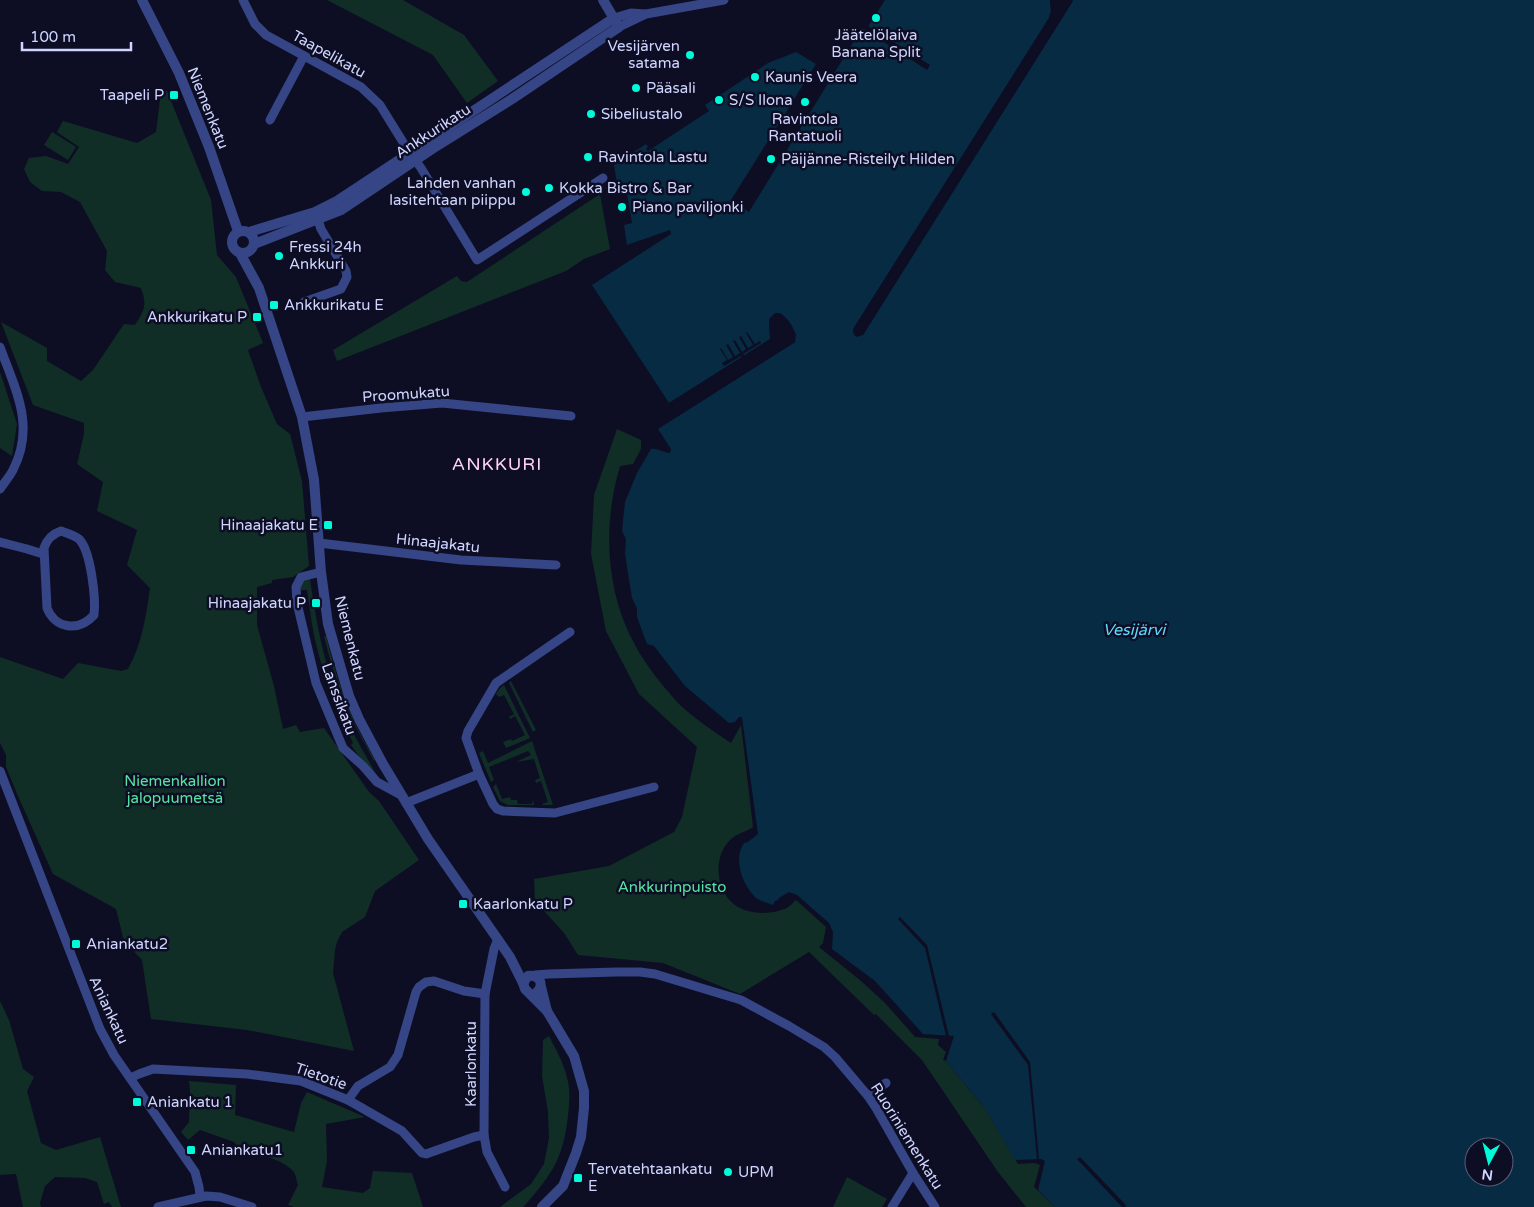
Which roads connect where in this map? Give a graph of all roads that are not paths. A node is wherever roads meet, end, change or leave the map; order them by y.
1 (142, 0) edge
2 (243, 0) edge
3 (603, 0) edge
4 (724, 0) edge
5 (617, 23) junction
6 (304, 56) junction
7 (270, 120) dead end
8 (413, 156) junction
9 (603, 178) dead end
10 (316, 216) junction
11 (238, 231) junction
12 (249, 232) junction
13 (253, 247) junction
14 (240, 253) junction
15 (259, 288) junction
16 (304, 302) dead end
17 (0, 347) edge
18 (571, 416) dead end
19 (302, 418) junction
20 (0, 489) edge
21 (0, 542) edge
22 (319, 543) junction
23 (43, 554) junction
24 (556, 565) dead end
25 (321, 572) junction
26 (570, 632) dead end
27 (0, 771) edge
28 (479, 774) junction
29 (654, 787) dead end
30 (404, 799) junction
31 (498, 939) junction
32 (510, 958) junction
33 (537, 980) junction
34 (525, 987) junction
35 (485, 994) junction
36 (547, 1011) junction
37 (130, 1078) junction
38 (886, 1083) dead end
39 (868, 1096) junction
40 (348, 1100) junction
41 (484, 1135) junction
42 (913, 1173) junction
43 (505, 1186) dead end
44 (200, 1196) junction
45 (158, 1207) edge
46 (252, 1207) edge
47 (542, 1207) edge
48 (892, 1207) edge
49 (935, 1207) edge

1 - 11 street, Niemenkatu
2 - 6 street, Taapelikatu
3 - 5 street
4 - 5 street
5 - 8 street, Ankkurikatu
6 - 7 street
6 - 8 street, Taapelikatu
8 - 9 street, Taapelikatu
8 - 10 street, Ankkurikatu
10 - 12 street, Ankkurikatu
10 - 13 street, Ankkurikatu
10 - 16 street
11 - 12 street
11 - 14 street
12 - 13 street
13 - 14 street
13 - 15 street, Niemenkatu
14 - 15 street, Niemenkatu
15 - 19 street, Niemenkatu
17 - 20 street
18 - 19 street, Proomukatu
19 - 22 street, Niemenkatu
21 - 23 street
22 - 24 street, Hinaajakatu
22 - 25 street, Niemenkatu
23 - 23 street
25 - 30 street, Niemenkatu
25 - 30 street, Lanssikatu
26 - 28 street
27 - 37 street, Aniankatu
28 - 29 street
28 - 30 street
30 - 31 street, Niemenkatu
31 - 32 street, Niemenkatu
31 - 35 street, Kaarlonkatu
32 - 33 street, Niemenkatu
32 - 34 street, Niemenkatu
33 - 34 street
33 - 34 street
33 - 36 street, Niemenkatu
33 - 39 street, Ruoriniemenkatu
34 - 36 street, Niemenkatu
35 - 40 street
35 - 41 street, Kaarlonkatu
36 - 47 street, Niemenkatu
37 - 40 street, Tietotie
37 - 44 street, Aniankatu
38 - 39 street
39 - 42 street, Ruoriniemenkatu
40 - 41 street, Tietotie
41 - 43 street, Kaarlonkatu
42 - 48 street
42 - 49 street, Ruoriniemenkatu
44 - 45 street
44 - 46 street

